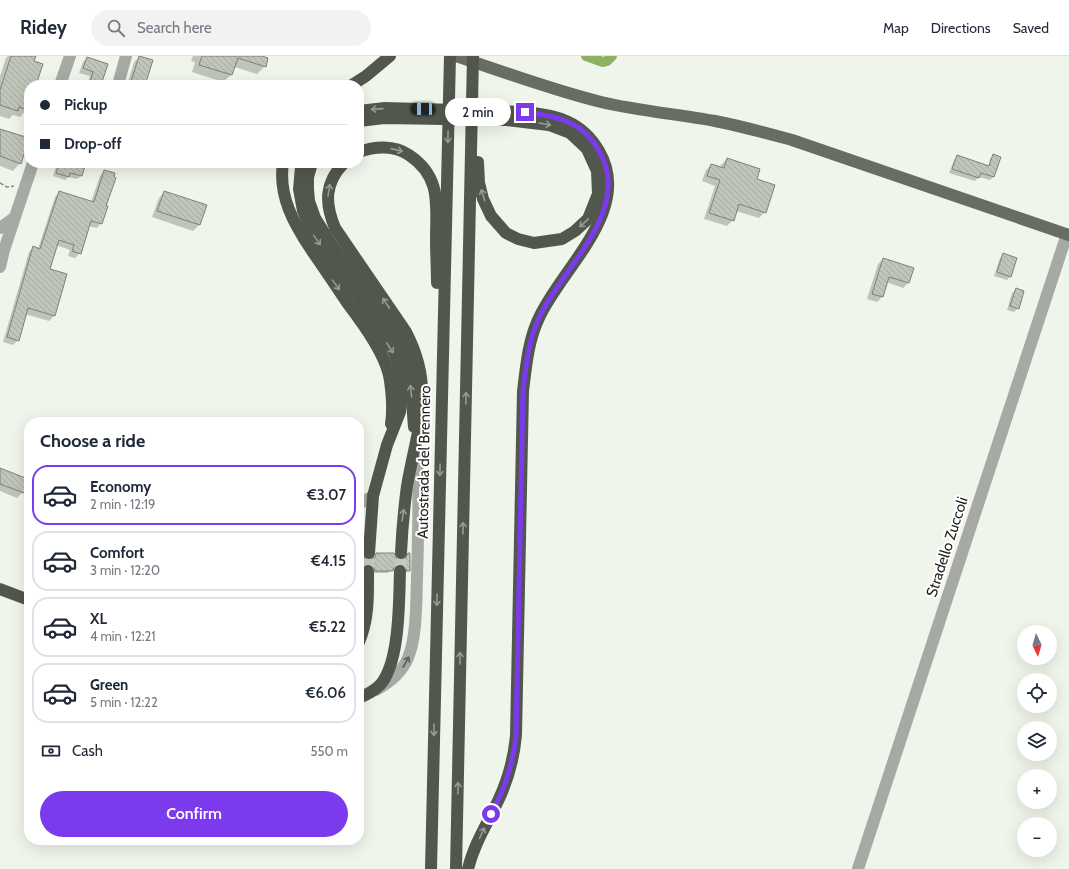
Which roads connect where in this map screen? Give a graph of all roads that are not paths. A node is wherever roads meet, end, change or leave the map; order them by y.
1 (70, 56) edge
2 (126, 56) edge
3 (390, 56) edge
4 (450, 56) edge
5 (456, 56) edge
6 (473, 56) edge
7 (62, 80) edge
8 (119, 80) edge
9 (360, 80) edge
10 (472, 82) junction
11 (364, 110) edge
12 (422, 114) junction
13 (507, 116) junction
14 (364, 120) edge
15 (364, 151) edge
16 (31, 168) edge
17 (283, 168) edge
18 (301, 168) edge
19 (311, 168) edge
20 (339, 168) edge
21 (14, 218) junction
22 (0, 228) edge
23 (1068, 235) edge
24 (2, 249) edge
25 (0, 267) edge
26 (441, 431) junction
27 (416, 444) junction
28 (387, 445) junction
29 (373, 496) junction
30 (364, 501) edge
31 (369, 553) tunnel mouth
32 (401, 554) tunnel mouth
33 (368, 571) tunnel mouth
34 (400, 571) tunnel mouth
35 (0, 589) edge
36 (0, 598) edge
37 (24, 598) edge
38 (24, 604) edge
39 (364, 628) edge
40 (364, 696) edge
41 (364, 696) edge
42 (431, 869) edge
43 (456, 869) edge
44 (468, 869) edge
45 (858, 869) edge

1 - 7 street
2 - 8 street
3 - 9 highway
4 -> 26 highway, Autostrada del Brennero
5 - 23 main road
6 - 10 highway
13 -> 10 highway
43 -> 10 highway
12 -> 11 highway
12 - 13 highway
12 - 14 highway
44 -> 13 highway
15 -> 26 highway
16 - 21 street
17 -> 28 highway
18 -> 28 highway
27 -> 19 highway
27 -> 20 highway
21 - 22 street
21 - 24 street
23 - 45 street, Stradello Zuccoli
24 - 25 street
26 -> 42 highway, Autostrada del Brennero
32 -> 27 highway
40 -> 27 street
28 - 29 highway
29 - 30 street
29 - 31 highway
33 - 39 highway
34 - 41 highway
35 - 37 highway
36 - 38 highway

